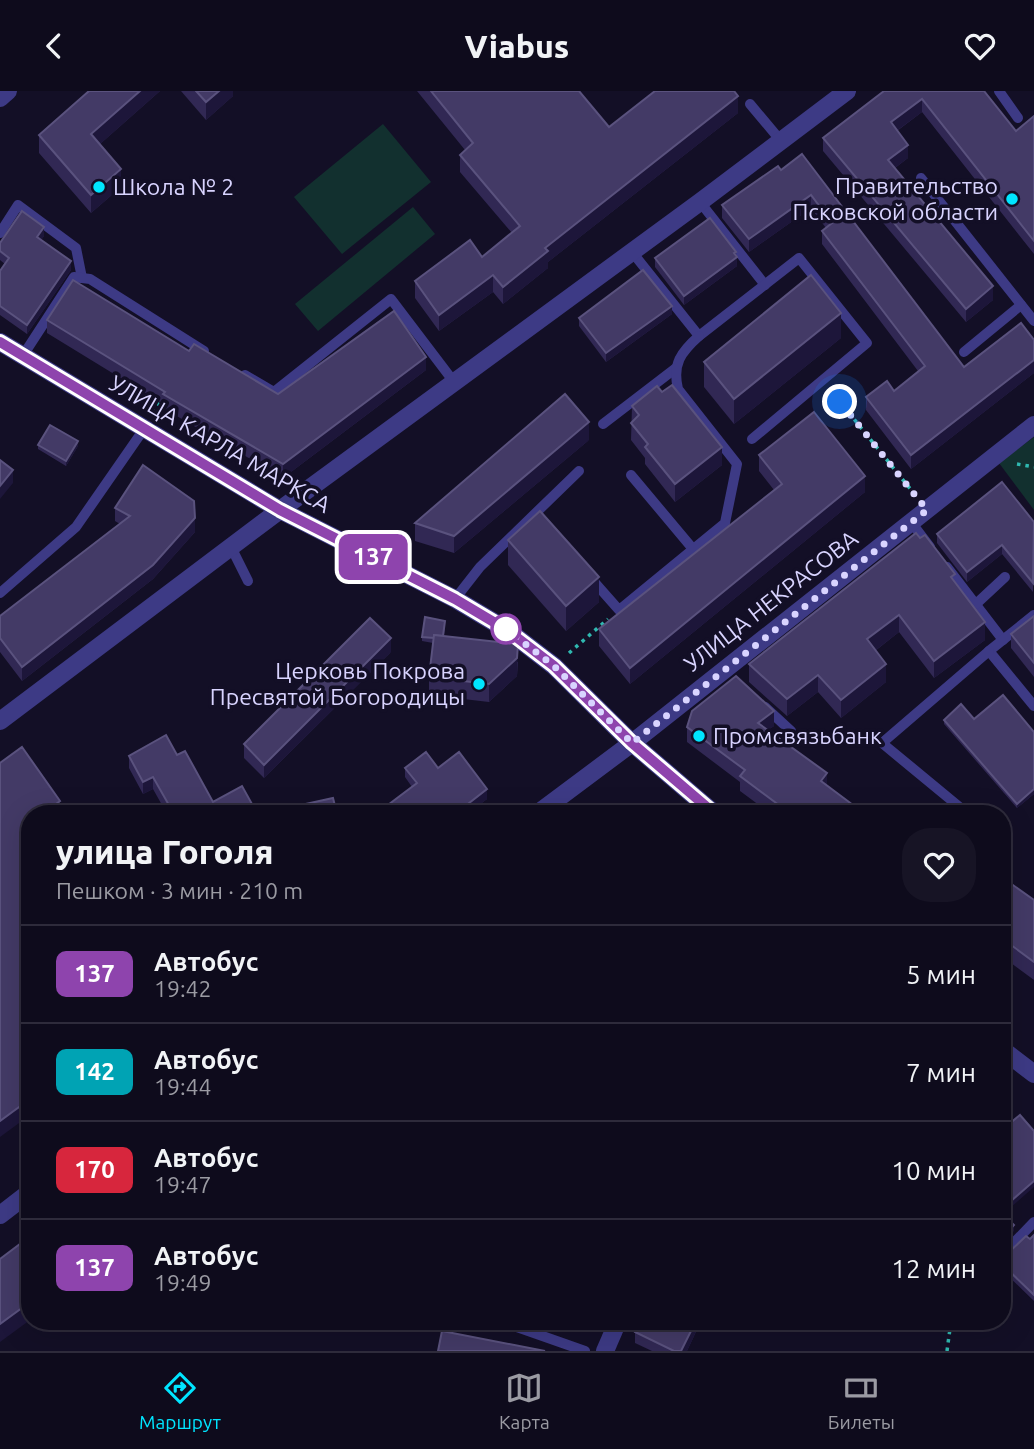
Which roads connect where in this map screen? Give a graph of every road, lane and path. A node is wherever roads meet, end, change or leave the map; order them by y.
1 (8, 91) edge
2 (847, 91) edge
3 (999, 91) edge
4 (0, 98) edge
5 (750, 104) dead end
6 (1018, 118) dead end
7 (781, 141) junction
8 (921, 178) dead end
9 (701, 202) junction
10 (0, 233) edge
11 (632, 252) junction
12 (82, 278) junction
13 (765, 285) junction
14 (1021, 305) junction
15 (1034, 321) edge
16 (699, 336) junction
17 (0, 342) edge
18 (964, 352) dead end
19 (22, 356) junction
20 (216, 358) edge
21 (676, 368) junction
22 (240, 372) edge
23 (823, 380) junction
24 (454, 382) junction
25 (165, 393) edge
26 (603, 424) dead end
27 (1034, 425) edge
28 (144, 429) junction
29 (752, 439) dead end
30 (1017, 464) dead end
31 (1034, 467) edge
32 (579, 471) dead end
33 (631, 475) dead end
34 (280, 510) junction
35 (927, 510) junction
36 (911, 522) junction
37 (231, 547) junction
38 (693, 549) junction
39 (578, 563) edge
40 (1004, 577) dead end
41 (248, 581) dead end
42 (0, 593) edge
43 (455, 599) junction
44 (976, 604) junction
45 (619, 610) junction
46 (1034, 615) edge
47 (1003, 640) junction
48 (989, 652) junction
49 (554, 666) junction
50 (753, 696) edge
51 (1034, 706) edge
52 (0, 721) edge
53 (791, 731) dead end
54 (632, 743) junction
55 (549, 805) edge
56 (704, 805) edge
57 (957, 805) edge
58 (1011, 1056) edge
59 (1034, 1074) edge
60 (21, 1199) edge
61 (0, 1215) edge
62 (1034, 1222) edge
63 (1011, 1246) edge
64 (526, 1330) edge
65 (615, 1330) edge
66 (950, 1330) edge
67 (607, 1350) edge
68 (585, 1351) edge
69 (947, 1351) edge

1 - 4 street
2 - 7 street
3 - 6 lane
5 - 7 lane
7 - 9 street
8 - 14 lane
9 - 11 street
9 - 13 lane
10 - 12 lane
11 - 16 lane
11 - 24 street
12 - 19 lane
12 - 20 lane
13 - 16 lane
13 - 23 lane
14 - 15 lane
14 - 18 lane
16 - 21 lane
17 - 19 street, УЛИЦА КАРЛА МАРКСА
19 - 28 street, УЛИЦА КАРЛА МАРКСА
21 - 26 lane
21 - 38 lane
22 - 24 lane
23 - 29 lane
23 - 35 path
24 - 34 street
25 - 28 path
27 - 35 street, УЛИЦА НЕКРАСОВА
28 - 34 street, УЛИЦА КАРЛА МАРКСА
28 - 42 lane
30 - 31 path
32 - 43 lane
33 - 38 lane
34 - 37 street
34 - 43 street, УЛИЦА КАРЛА МАРКСА
35 - 36 street, УЛИЦА НЕКРАСОВА
36 - 44 lane
36 - 54 street, УЛИЦА НЕКРАСОВА
37 - 41 lane
37 - 52 street
38 - 45 lane
39 - 45 lane
40 - 44 lane
43 - 49 street, УЛИЦА КАРЛА МАРКСА
44 - 47 lane
45 - 49 path
46 - 47 lane
47 - 48 lane
48 - 51 lane
48 - 57 lane
49 - 54 street, УЛИЦА КАРЛА МАРКСА
50 - 53 lane
54 - 55 street, УЛИЦА НЕКРАСОВА
54 - 56 street, УЛИЦА КАРЛА МАРКСА
58 - 59 street
60 - 61 street
62 - 63 lane
64 - 68 lane
65 - 67 street
66 - 69 path

